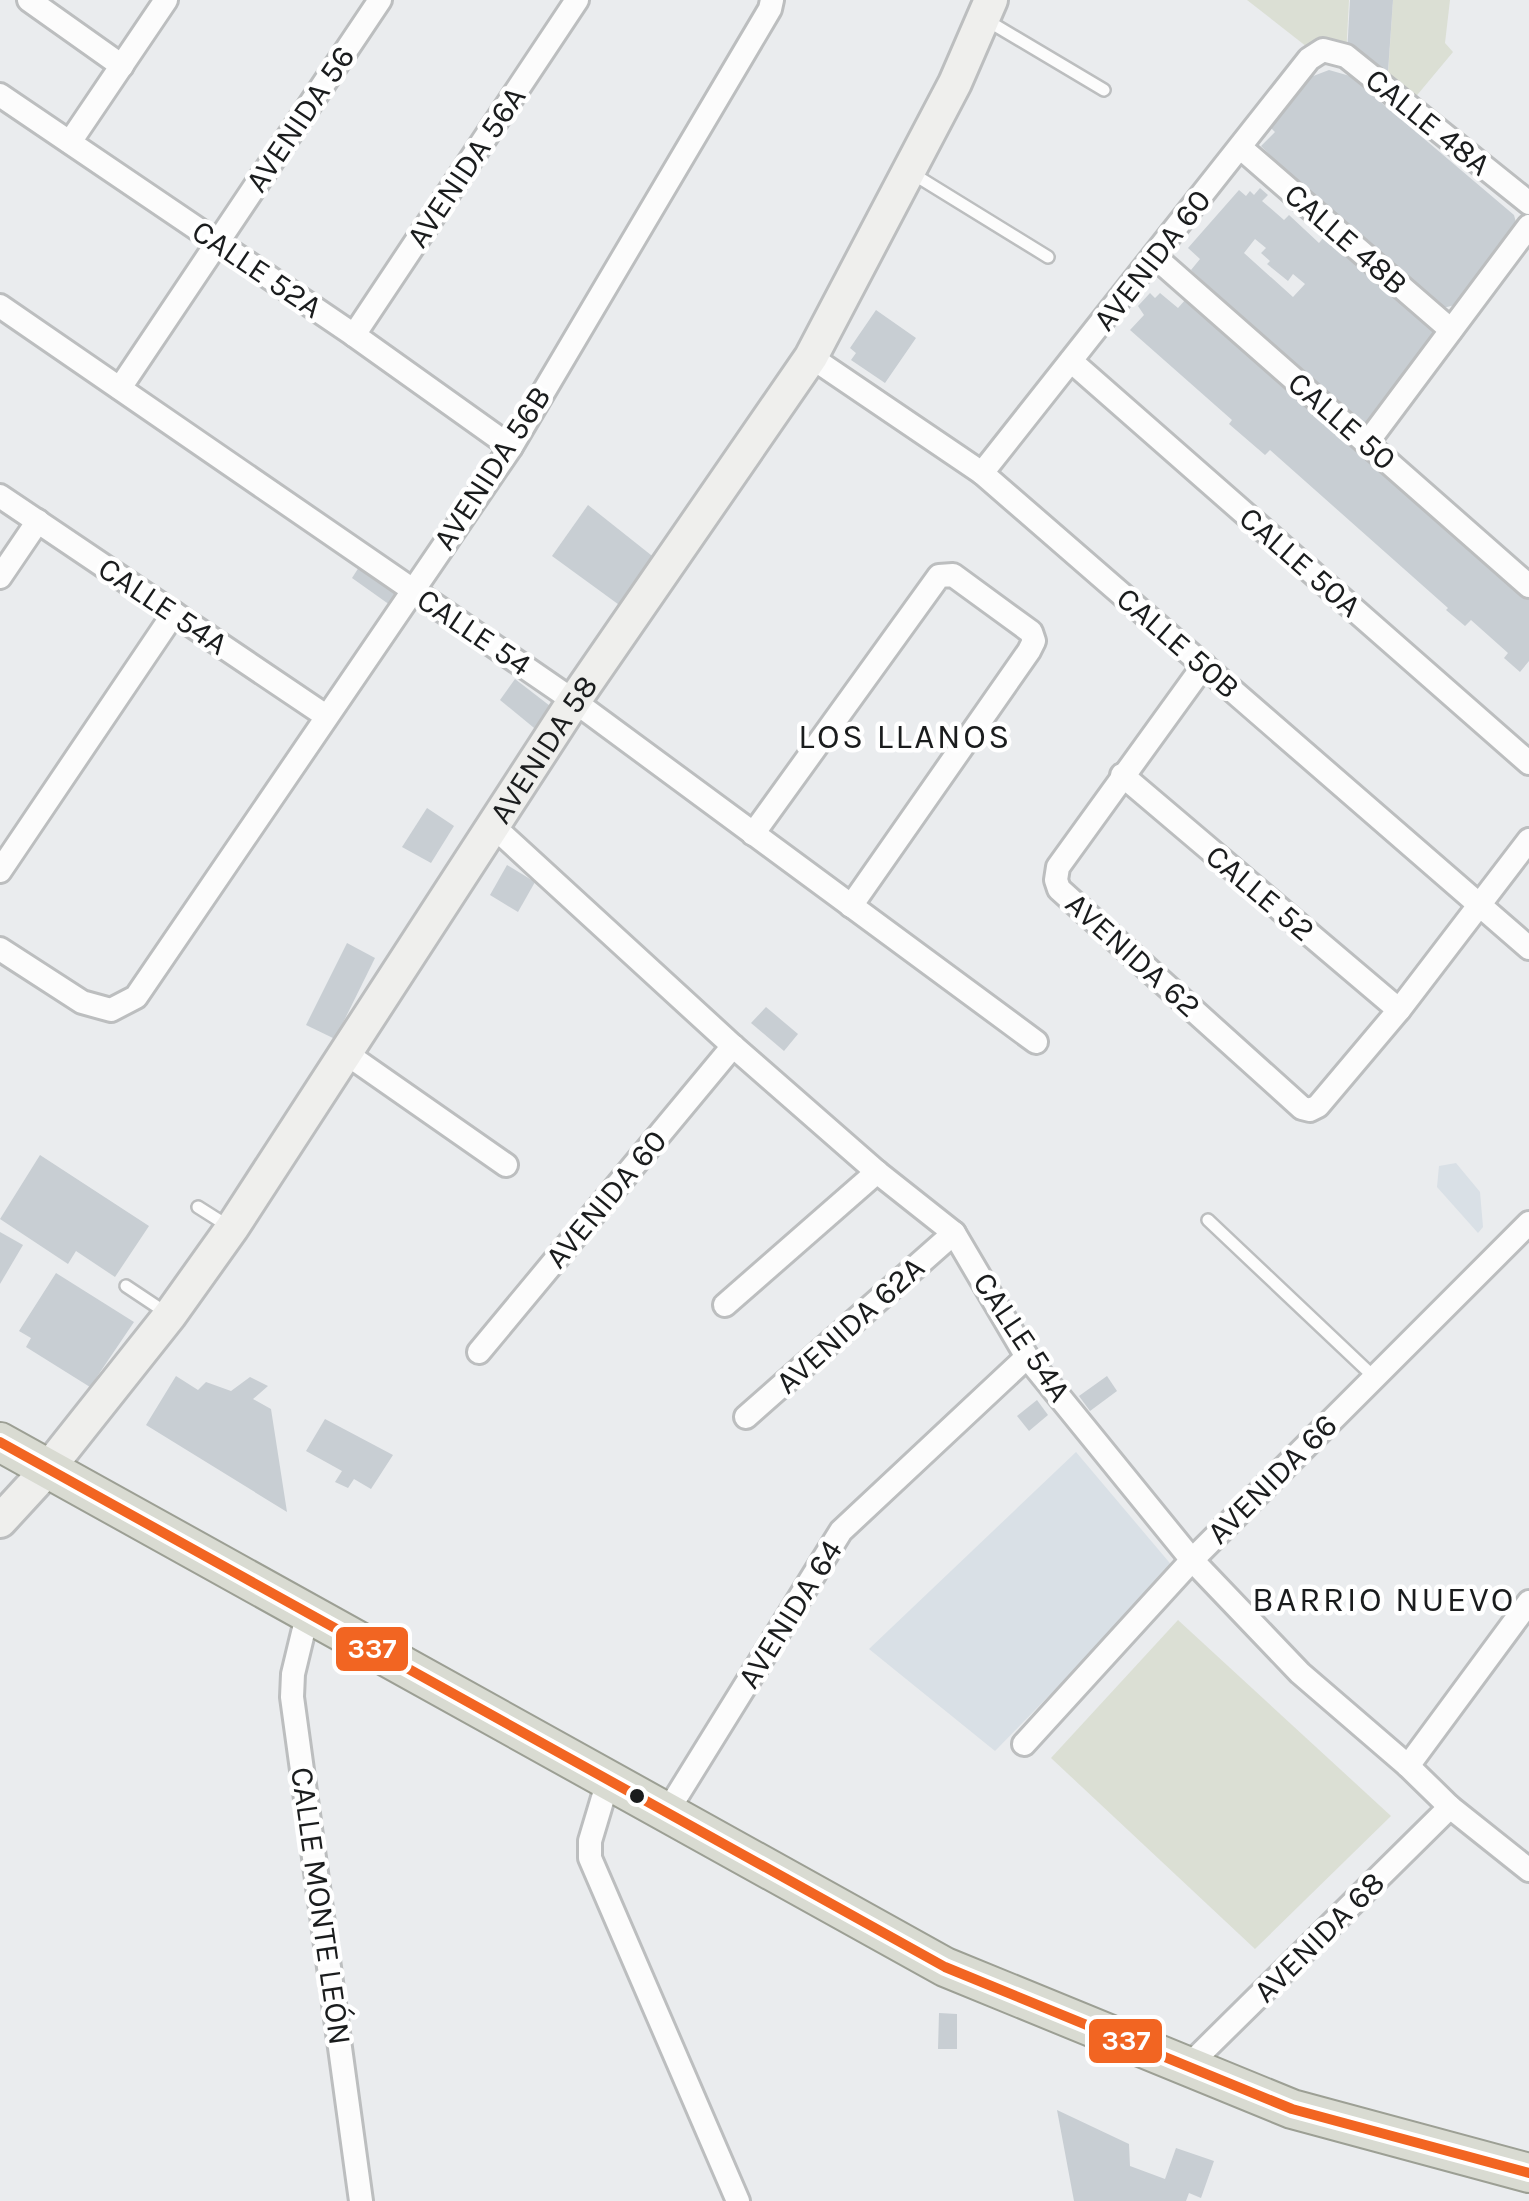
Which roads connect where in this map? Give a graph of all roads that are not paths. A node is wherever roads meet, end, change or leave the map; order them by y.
1 (29, 0) edge
2 (166, 0) edge
3 (380, 0) edge
4 (577, 0) edge
5 (772, 0) edge
6 (988, 9) edge
7 (1323, 50) joint
8 (122, 66) junction
9 (1104, 90) dead end
10 (0, 95) edge
11 (70, 142) junction
12 (1240, 148) junction
13 (910, 172) junction
14 (1524, 191) edge
15 (1529, 226) edge
16 (218, 242) junction
17 (1048, 256) dead end
18 (1155, 257) junction
19 (0, 306) edge
20 (1452, 330) junction
21 (354, 334) junction
22 (811, 357) junction
23 (1071, 361) junction
24 (120, 388) junction
25 (1367, 442) junction
26 (511, 447) junction
27 (982, 472) junction
28 (0, 496) edge
29 (38, 521) junction
30 (0, 577) edge
31 (1529, 586) edge
32 (412, 589) junction
33 (174, 613) junction
34 (1204, 665) junction
35 (574, 700) junction
36 (326, 716) junction
37 (1529, 764) edge
38 (1122, 775) junction
39 (493, 826) junction
40 (754, 834) junction
41 (1529, 840) edge
42 (0, 871) edge
43 (1479, 904) junction
44 (851, 906) junction
45 (1529, 948) edge
46 (0, 949) edge
47 (1399, 1010) junction
48 (1036, 1042) dead end
49 (733, 1046) junction
50 (347, 1054) junction
51 (506, 1165) dead end
52 (876, 1172) junction
53 (198, 1207) dead end
54 (1208, 1220) dead end
55 (1529, 1222) edge
56 (232, 1228) junction
57 (954, 1233) junction
58 (126, 1286) dead end
59 (725, 1306) dead end
60 (170, 1315) junction
61 (478, 1352) dead end
62 (1027, 1356) junction
63 (1374, 1377) junction
64 (746, 1416) dead end
65 (0, 1442) edge
66 (47, 1470) junction
67 (0, 1521) edge
68 (1192, 1560) junction
69 (1529, 1602) edge
70 (308, 1612) junction
71 (1024, 1744) dead end
72 (1408, 1766) junction
73 (608, 1781) junction
74 (1450, 1807) junction
75 (667, 1812) junction
76 (1529, 1870) edge
77 (1188, 2066) junction
78 (1529, 2173) edge
79 (360, 2201) edge
80 (738, 2201) edge

1 - 8 street
2 - 8 street
3 - 16 street, AVENIDA 56
4 - 21 street, AVENIDA 56A
5 - 26 street, AVENIDA 56B
6 - 9 lane
6 - 13 main road, AVENIDA 58
7 - 12 street, AVENIDA 60
7 - 14 street, CALLE 48A
8 - 11 street
10 - 11 street, CALLE 52A
11 - 16 street, CALLE 52A
12 - 18 street, AVENIDA 60
12 - 20 street, CALLE 48B
13 - 17 lane
13 - 22 main road, AVENIDA 58
15 - 20 street
16 - 21 street, CALLE 52A
16 - 24 street, AVENIDA 56
18 - 23 street, AVENIDA 60
18 - 25 street, CALLE 50
19 - 24 street, CALLE 54
20 - 25 street
21 - 26 street, CALLE 52A
22 - 27 street, CALLE 50B
22 - 35 main road, AVENIDA 58
23 - 27 street, AVENIDA 60
23 - 37 street, CALLE 50A
24 - 32 street, CALLE 54
25 - 31 street, CALLE 50
26 - 32 street, AVENIDA 56B
27 - 34 street, CALLE 50B
28 - 29 street, CALLE 54A
29 - 30 street
29 - 33 street, CALLE 54A
32 - 35 street, CALLE 54
32 - 36 street, AVENIDA 56B
33 - 36 street, CALLE 54A
33 - 42 street
34 - 38 street, AVENIDA 62
34 - 43 street, CALLE 50B
35 - 39 main road, AVENIDA 58
35 - 40 street, CALLE 54
36 - 46 street, AVENIDA 56B
38 - 47 street, CALLE 52
38 - 47 street, AVENIDA 62
39 - 49 street, CALLE 54A
39 - 50 main road, AVENIDA 58
40 - 44 street, CALLE 54
40 - 44 street
41 - 43 street
43 - 45 street, CALLE 50B
43 - 47 street
44 - 48 street, CALLE 54
49 - 52 street, CALLE 54A
49 - 61 street, AVENIDA 60
50 - 51 street
50 - 56 main road, AVENIDA 58
52 - 57 street, CALLE 54A
52 - 59 street
53 - 56 lane
54 - 63 lane
55 - 63 street, AVENIDA 66
56 - 60 main road, AVENIDA 58
57 - 62 street, CALLE 54A
57 - 64 street, AVENIDA 62A
58 - 60 lane
60 - 66 main road, AVENIDA 58
62 - 68 street, CALLE 54A
62 - 75 street, AVENIDA 64
63 - 68 street, AVENIDA 66
65 - 66 highway
66 - 67 main road, AVENIDA 58
66 - 70 highway
68 - 71 street, AVENIDA 66
68 - 72 street, CALLE 54A
69 - 72 street
70 - 73 highway
70 - 79 street, CALLE MONTE LEÓN
72 - 74 street, CALLE 54A
73 - 75 highway
73 - 80 street
74 - 76 street, CALLE 54A
74 - 77 street, AVENIDA 68
75 - 77 highway
77 - 78 highway

